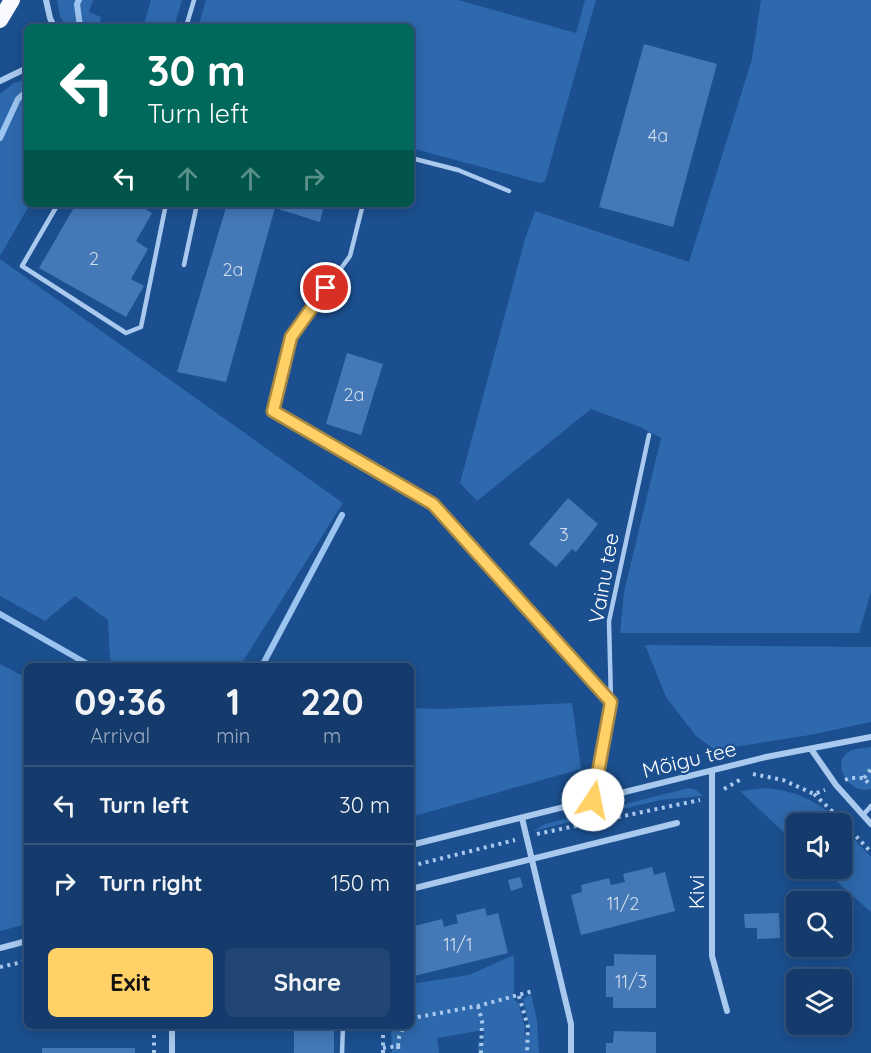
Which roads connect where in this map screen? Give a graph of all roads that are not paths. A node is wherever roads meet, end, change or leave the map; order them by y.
1 (12, 0) edge
2 (46, 0) edge
3 (194, 0) edge
4 (0, 20) edge
5 (53, 24) edge
6 (187, 24) edge
7 (24, 69) edge
8 (0, 81) edge
9 (414, 159) edge
10 (508, 191) dead end
11 (56, 207) edge
12 (165, 207) edge
13 (196, 207) edge
14 (362, 207) edge
15 (184, 265) dead end
16 (649, 435) dead end
17 (611, 702) junction
18 (871, 736) edge
19 (811, 749) junction
20 (712, 771) junction
21 (593, 800) junction
22 (871, 806) edge
23 (863, 815) junction
24 (522, 818) junction
25 (677, 823) dead end
26 (871, 824) edge
27 (414, 844) edge
28 (531, 858) junction
29 (414, 888) edge
30 (24, 942) edge
31 (0, 948) edge
32 (727, 1011) dead end
33 (172, 1029) edge
34 (342, 1029) edge
35 (172, 1053) edge
36 (342, 1053) edge
37 (571, 1053) edge

1 - 4 highway
2 - 5 street
3 - 6 lane
7 - 8 street
9 - 10 lane
11 - 12 lane
13 - 15 lane
14 - 17 lane
16 - 17 lane, Vainu tee
17 - 21 lane, Vainu tee
18 - 19 street, Mõigu tee
19 - 20 street, Mõigu tee
19 - 23 street
20 - 21 street, Mõigu tee
20 - 32 street, Kivi
21 - 24 street, Mõigu tee
22 - 23 lane
23 - 26 street
24 - 27 street, Mõigu tee
24 - 28 street
25 - 28 street
28 - 29 street
28 - 37 street
30 - 31 street
33 - 35 street
34 - 36 lane

